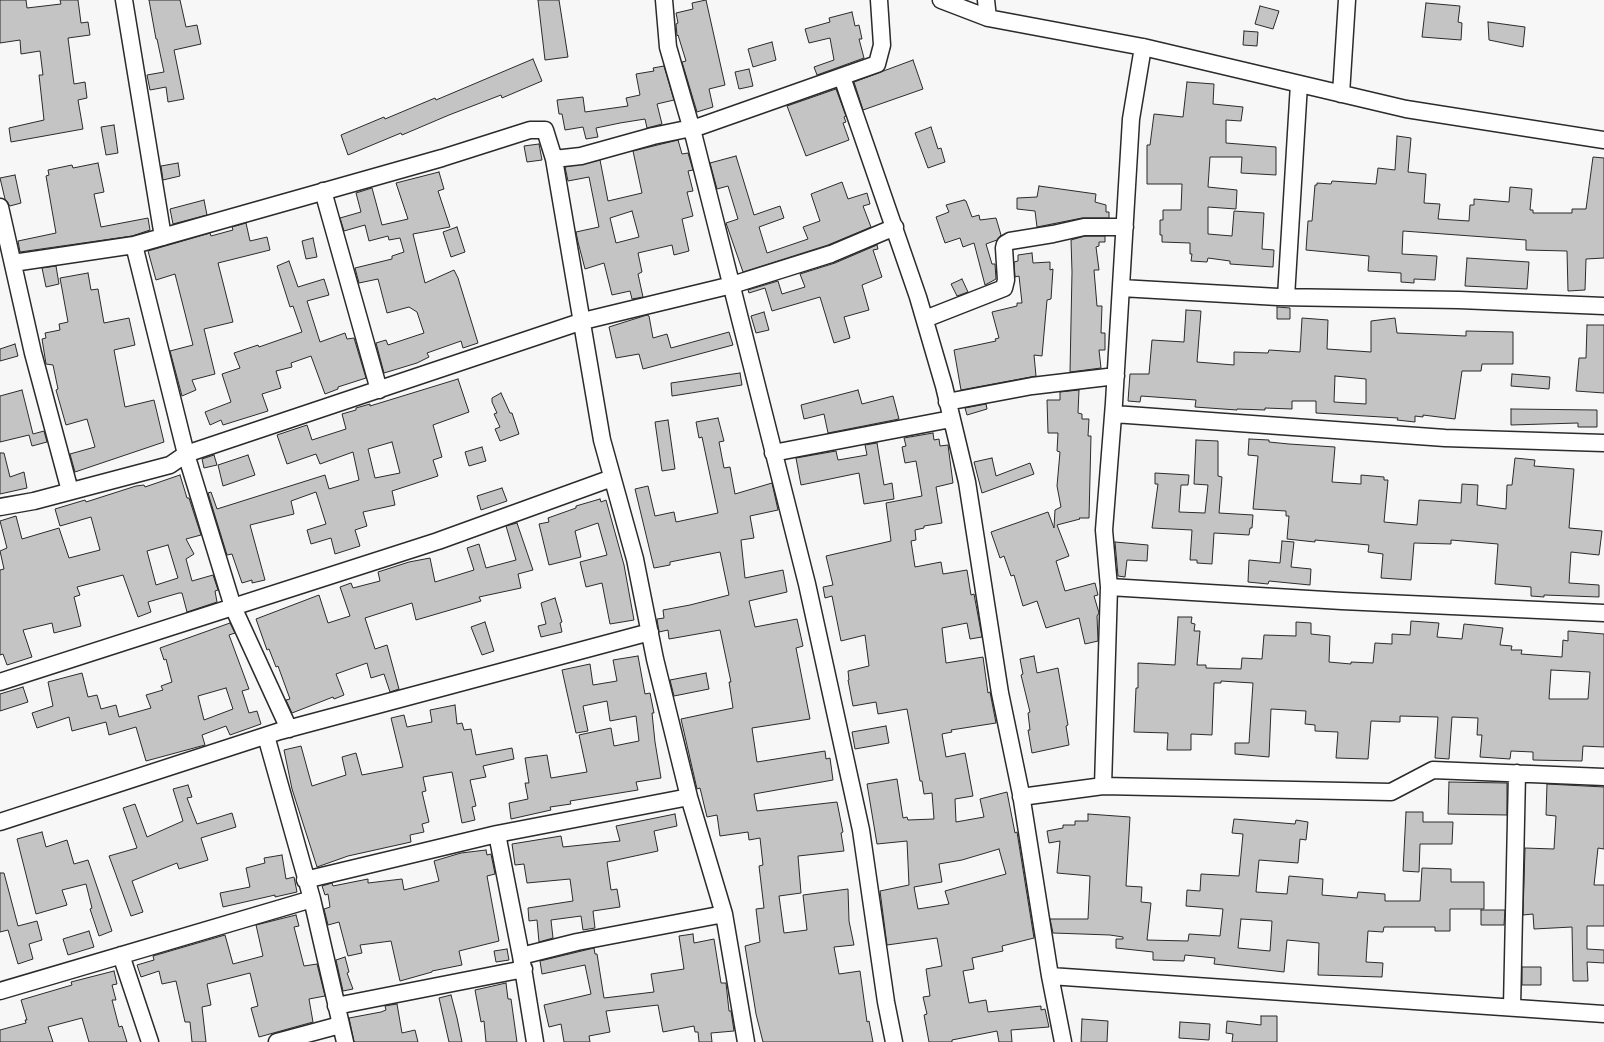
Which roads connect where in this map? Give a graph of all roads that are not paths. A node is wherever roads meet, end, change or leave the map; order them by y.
1 (124, 0) edge
2 (664, 0) edge
3 (879, 0) edge
4 (940, 0) edge
5 (986, 0) edge
6 (1347, 0) edge
7 (988, 18) junction
8 (1144, 47) junction
9 (842, 77) junction
10 (1299, 84) junction
11 (1341, 94) junction
12 (691, 127) junction
13 (1604, 140) edge
14 (554, 159) junction
15 (322, 191) junction
16 (0, 207) edge
17 (895, 227) junction
18 (1125, 227) junction
19 (163, 237) junction
20 (134, 245) junction
21 (12, 263) junction
22 (732, 285) junction
23 (1121, 288) junction
24 (1286, 297) junction
25 (1604, 306) edge
26 (925, 319) junction
27 (582, 320) junction
28 (1116, 376) junction
29 (379, 390) junction
30 (947, 402) junction
31 (1114, 414) junction
32 (951, 419) junction
33 (1604, 443) edge
34 (773, 453) junction
35 (186, 454) junction
36 (612, 478) junction
37 (70, 491) junction
38 (0, 508) edge
39 (1108, 586) junction
40 (233, 607) junction
41 (1604, 613) edge
42 (650, 632) junction
43 (0, 682) edge
44 (289, 729) junction
45 (266, 736) junction
46 (1517, 773) junction
47 (1604, 777) edge
48 (1103, 786) junction
49 (690, 797) junction
50 (1021, 797) junction
51 (0, 822) edge
52 (497, 834) junction
53 (305, 880) junction
54 (312, 899) junction
55 (724, 914) junction
56 (121, 955) junction
57 (522, 962) junction
58 (1050, 976) junction
59 (0, 991) edge
60 (336, 1006) junction
61 (1512, 1007) junction
62 (1604, 1014) edge
63 (340, 1025) junction
64 (150, 1042) edge
65 (277, 1042) edge
66 (345, 1042) edge
67 (535, 1042) edge
68 (746, 1042) edge
69 (894, 1042) edge
70 (1063, 1042) edge

1 - 19 street
2 - 12 street
3 - 9 street
4 - 7 street
5 - 7 street
6 - 11 street
7 - 8 street
8 - 10 street
8 - 18 street
9 - 12 street
9 - 17 street
10 - 11 street
10 - 24 street
11 - 13 street
12 - 14 street
12 - 22 street
14 - 15 street
14 - 27 street
15 - 19 street
15 - 29 street
16 - 21 street
17 - 22 street
17 - 26 street
18 - 23 street
18 - 26 street
19 - 20 street
20 - 21 street
20 - 35 street
21 - 37 street
22 - 27 street
22 - 34 street
23 - 24 street
23 - 28 street
24 - 25 street
26 - 30 street
27 - 29 street
27 - 36 street
28 - 30 street
28 - 31 street
29 - 35 street
30 - 32 street
31 - 33 street
31 - 39 street
32 - 34 street
32 - 50 street
34 - 69 street
35 - 37 street
35 - 40 street
36 - 40 street
36 - 42 street
37 - 38 street
39 - 41 street
39 - 48 street
40 - 43 street
40 - 44 street
42 - 44 street
42 - 49 street
44 - 45 street
45 - 51 street
45 - 53 street
46 - 47 street
46 - 48 street
46 - 61 street
48 - 50 street
49 - 52 street
49 - 55 street
50 - 58 street
52 - 53 street
52 - 57 street
53 - 54 street
54 - 56 street
54 - 60 street
55 - 57 street
55 - 68 street
56 - 59 street
56 - 64 street
57 - 60 street
57 - 67 street
58 - 61 street
58 - 70 street
60 - 63 street
61 - 62 street
63 - 65 street
63 - 66 street

